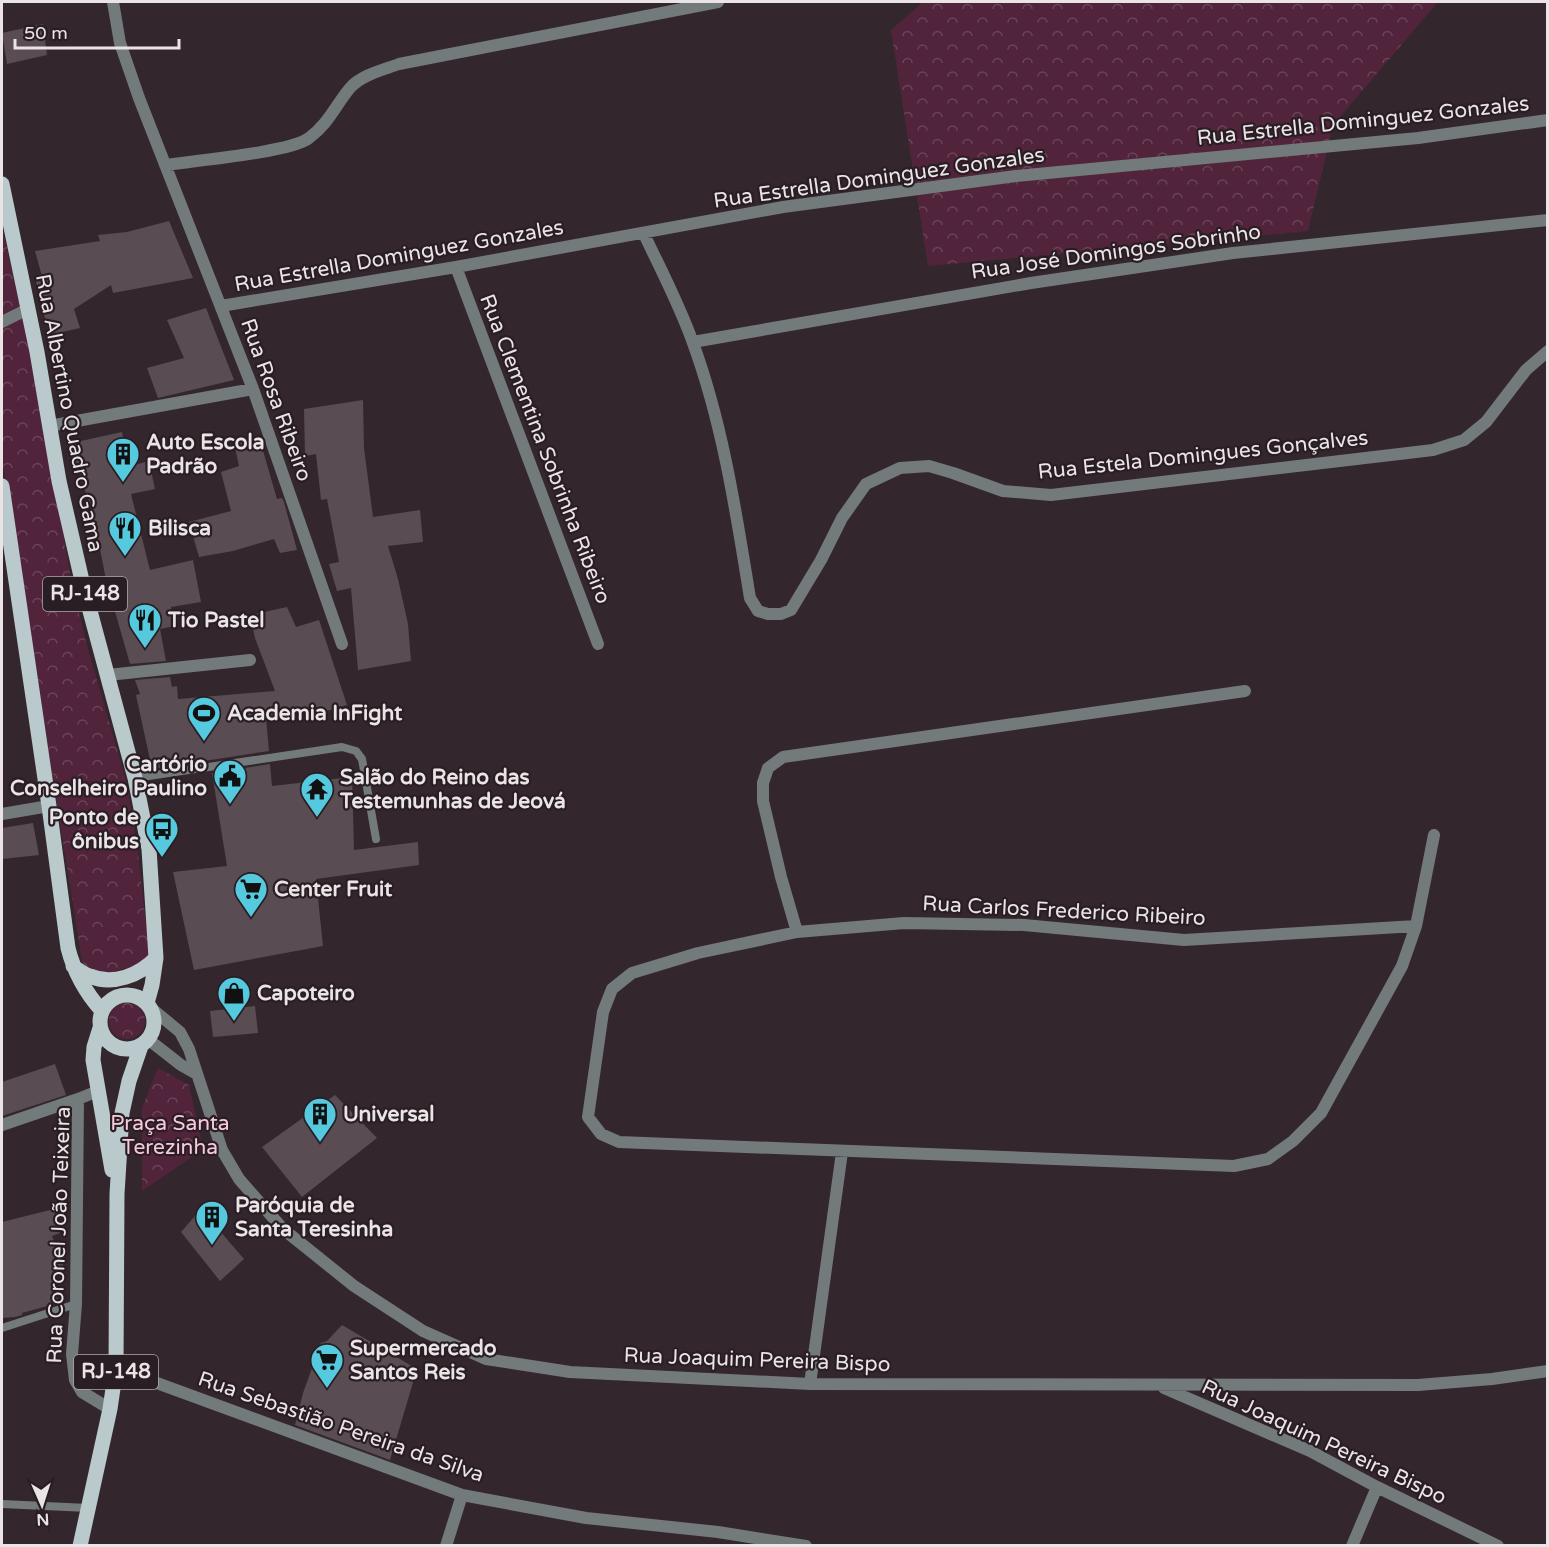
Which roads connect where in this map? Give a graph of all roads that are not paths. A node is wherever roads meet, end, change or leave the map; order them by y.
1 (113, 2) edge
2 (718, 2) edge
3 (1548, 120) edge
4 (165, 165) junction
5 (2, 184) edge
6 (1548, 220) edge
7 (644, 234) junction
8 (456, 267) junction
9 (221, 306) junction
10 (28, 309) junction
11 (2, 322) edge
12 (693, 342) junction
13 (1548, 351) edge
14 (253, 389) junction
15 (49, 426) junction
16 (2, 486) edge
17 (342, 644) dead end
18 (598, 644) dead end
19 (250, 660) dead end
20 (108, 675) junction
21 (1245, 692) dead end
22 (135, 778) junction
23 (49, 806) junction
24 (2, 814) edge
25 (1434, 835) dead end
26 (376, 839) dead end
27 (1416, 926) junction
28 (797, 932) junction
29 (156, 958) junction
30 (73, 966) junction
31 (149, 1005) junction
32 (102, 1011) junction
33 (100, 1028) junction
34 (145, 1043) junction
35 (197, 1074) junction
36 (98, 1091) junction
37 (78, 1099) junction
38 (2, 1125) edge
39 (842, 1152) junction
40 (117, 1194) junction
41 (76, 1304) junction
42 (2, 1328) edge
43 (116, 1368) junction
44 (1548, 1371) edge
45 (810, 1384) junction
46 (1158, 1386) junction
47 (110, 1409) junction
48 (1377, 1487) junction
49 (462, 1495) junction
50 (2, 1504) edge
51 (88, 1508) junction
52 (80, 1545) edge
53 (446, 1545) edge
54 (806, 1545) edge
55 (1352, 1545) edge
56 (1498, 1545) edge

1 - 4 street, Rua Rosa Ribeiro
2 - 4 street
3 - 7 street, Rua Estrella Dominguez Gonzales
4 - 9 street, Rua Rosa Ribeiro
5 - 10 main road, Rua Albertino Quadro Gama / RJ-148
6 - 12 street, Rua José Domingos Sobrinho
7 - 8 street, Rua Estrella Dominguez Gonzales
7 - 12 street, Rua Estela Domingues Gonçalves
8 - 9 street, Rua Estrella Dominguez Gonzales
8 - 18 street, Rua Clementina Sobrinha Ribeiro
9 - 14 street, Rua Rosa Ribeiro
10 - 11 street
10 - 15 main road, Rua Albertino Quadro Gama / RJ-148
12 - 13 street, Rua Estela Domingues Gonçalves
14 - 15 street
14 - 17 street, Rua Rosa Ribeiro
15 - 20 main road, Rua Albertino Quadro Gama / RJ-148
16 - 23 main road
19 - 20 street
20 - 22 main road, Rua Albertino Quadro Gama / RJ-148
21 - 28 street
22 - 26 lane
22 - 29 main road, Rua Albertino Quadro Gama / RJ-148
23 - 24 street
23 - 30 main road
25 - 27 street, Rua Carlos Frederico Ribeiro
27 - 28 street, Rua Carlos Frederico Ribeiro
27 - 39 street, Rua Carlos Frederico Ribeiro
28 - 39 street, Rua Carlos Frederico Ribeiro
29 - 30 main road
29 - 31 main road, Rua Albertino Quadro Gama / RJ-148
30 - 32 main road
31 - 32 main road
31 - 34 main road
31 - 35 street, Rua Joaquim Pereira Bispo
32 - 33 main road
33 - 34 main road
33 - 36 main road
34 - 35 street
34 - 40 main road, RJ-148
35 - 45 street, Rua Joaquim Pereira Bispo
36 - 37 street, Rua Coronel João Teixeira
36 - 40 main road
37 - 38 street
37 - 41 street, Rua Coronel João Teixeira
39 - 45 street
40 - 43 main road, RJ-148
41 - 42 lane
41 - 47 street, Rua Coronel João Teixeira
43 - 47 main road, RJ-148
43 - 49 street, Rua Sebastião Pereira da Silva
44 - 46 street
45 - 46 street, Rua Joaquim Pereira Bispo
46 - 48 street, Rua Joaquim Pereira Bispo
47 - 51 main road, RJ-148
48 - 55 street
48 - 56 street, Rua Joaquim Pereira Bispo
49 - 53 street
49 - 54 street, Rua Sebastião Pereira da Silva
50 - 51 lane
51 - 52 main road, RJ-148

